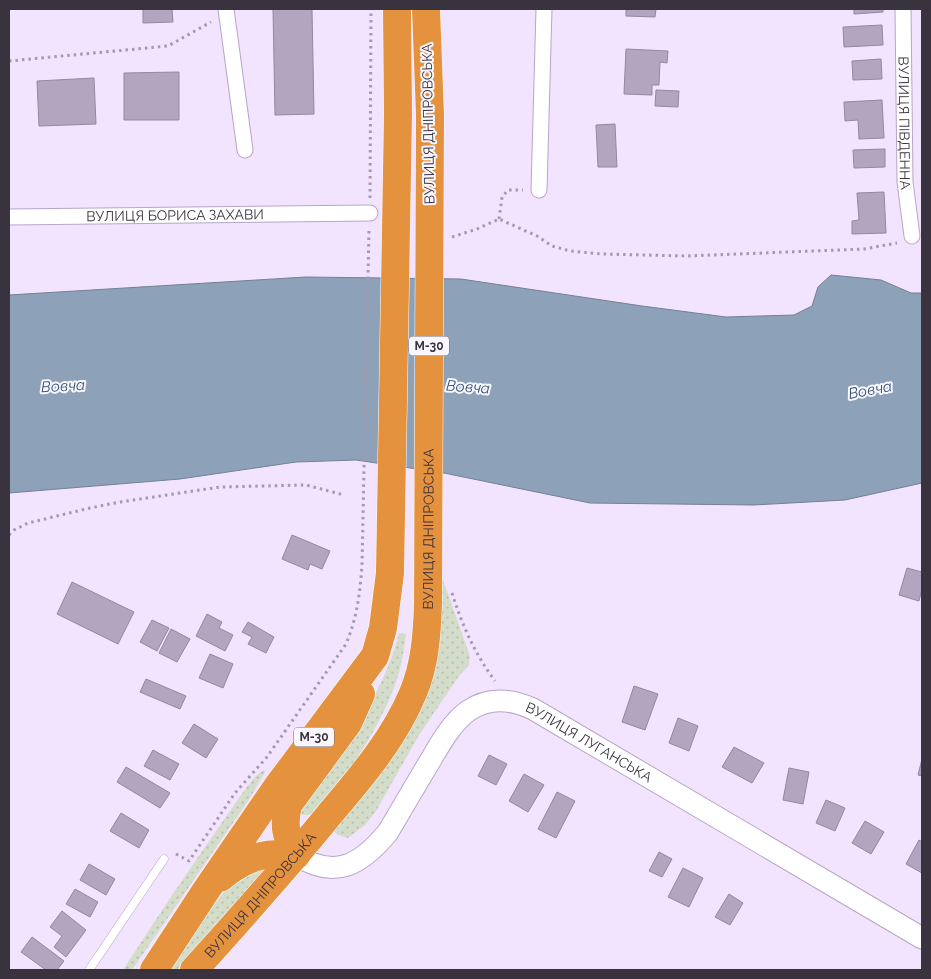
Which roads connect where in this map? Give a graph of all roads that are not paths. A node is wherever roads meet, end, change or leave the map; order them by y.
1 (397, 9) edge
2 (426, 9) edge
3 (544, 9) edge
4 (904, 9) edge
5 (227, 11) edge
6 (245, 150) dead end
7 (539, 190) road end
8 (370, 213) road end
9 (9, 217) edge
10 (912, 236) road end
11 (375, 656) junction
12 (296, 855) junction
13 (164, 859) road end
14 (207, 889) junction
15 (922, 938) edge
16 (89, 970) edge
17 (154, 970) edge
18 (194, 970) edge

1 - 11 highway, ВУЛИЦЯ ДНІПРОВСЬКА / М-30
2 - 12 highway, ВУЛИЦЯ ДНІПРОВСЬКА / М-30
3 - 7 street
4 - 10 street, ВУЛИЦЯ ПІВДЕННА
5 - 6 street
8 - 9 street, ВУЛИЦЯ БОРИСА ЗАХАВИ
11 - 12 highway
11 - 14 highway, ВУЛИЦЯ ДНІПРОВСЬКА / М-30
12 - 14 highway
12 - 15 main road, ВУЛИЦЯ ЛУГАНСЬКА
12 - 18 highway, ВУЛИЦЯ ДНІПРОВСЬКА / М-30
13 - 16 lane
14 - 17 highway, ВУЛИЦЯ ДНІПРОВСЬКА / М-30

